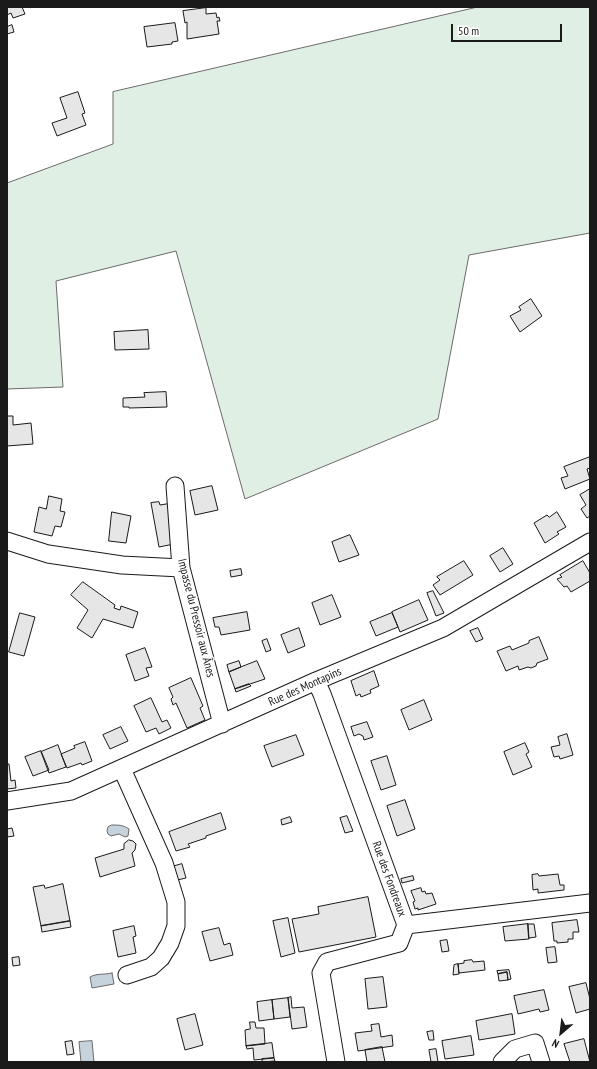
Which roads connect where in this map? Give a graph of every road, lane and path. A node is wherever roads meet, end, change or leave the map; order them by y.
1 (175, 486) dead end
2 (7, 541) edge
3 (590, 542) edge
4 (182, 568) junction
5 (316, 681) junction
6 (222, 724) junction
7 (122, 769) junction
8 (7, 801) edge
9 (590, 903) edge
10 (406, 925) junction
11 (127, 975) dead end
12 (336, 1062) edge
13 (502, 1062) edge
14 (541, 1062) edge

1 - 4 street, Impasse du Pressoir aux Ânes
2 - 4 street, Impasse du Pressoir aux Ânes
3 - 5 street, Rue des Montapins
4 - 6 street, Impasse du Pressoir aux Ânes
5 - 6 street, Rue des Montapins
5 - 10 street, Rue des Fondreaux
6 - 7 street, Rue des Montapins
7 - 8 street, Rue des Montapins
7 - 11 street
9 - 10 street, Rue des Fondreaux
10 - 12 street
13 - 14 street

